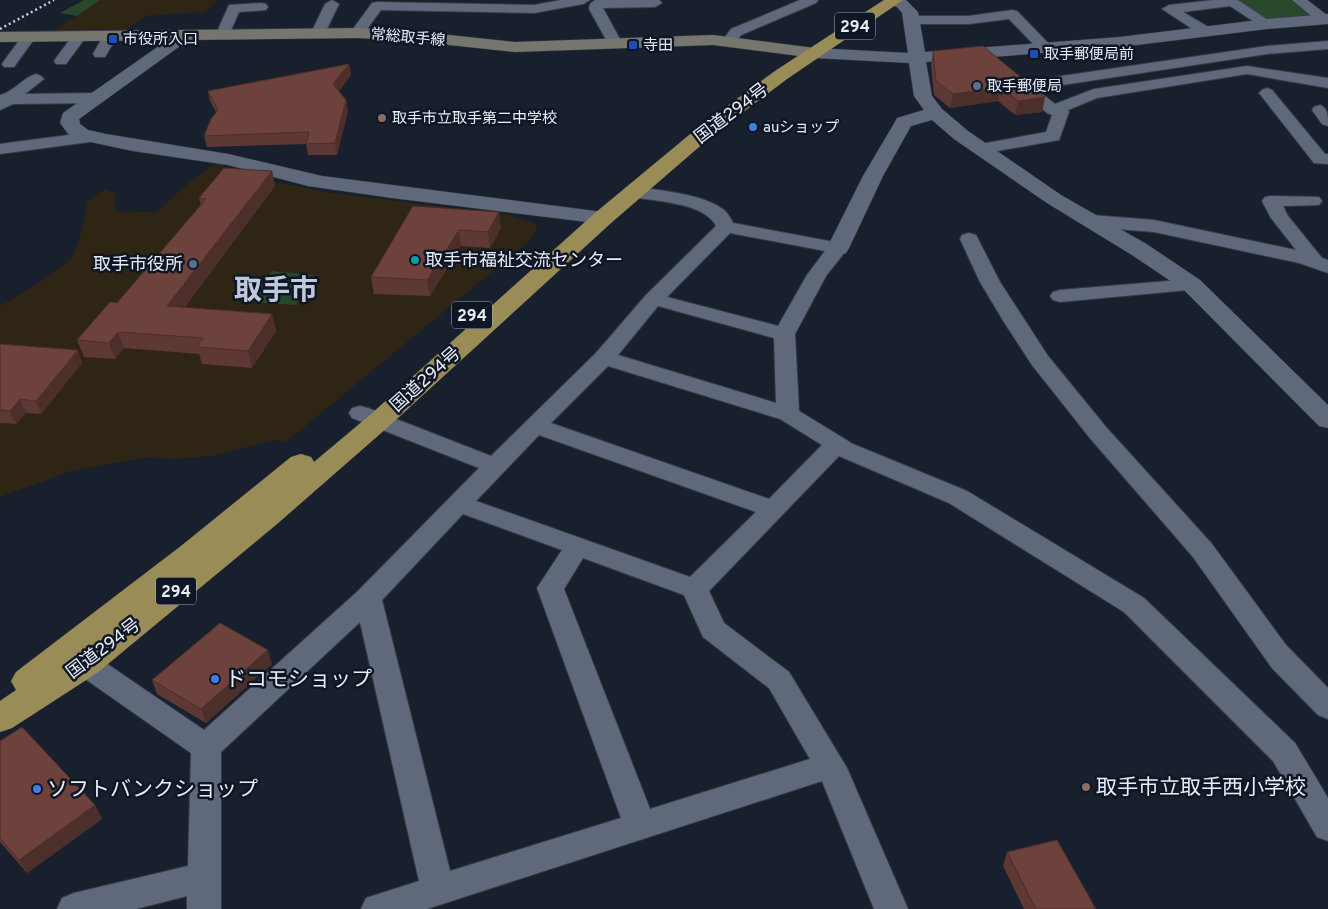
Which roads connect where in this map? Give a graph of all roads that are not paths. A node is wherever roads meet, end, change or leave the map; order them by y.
1 (811, 0) edge
2 (876, 0) edge
3 (895, 0) edge
4 (1299, 0) edge
5 (595, 1) edge
6 (655, 3) dead end
7 (332, 4) dead end
8 (261, 7) dead end
9 (911, 20) junction
10 (1326, 20) edge
11 (1267, 24) junction
12 (1205, 31) junction
13 (318, 33) junction
14 (357, 33) junction
15 (222, 34) junction
16 (1180, 34) junction
17 (185, 35) junction
18 (79, 36) junction
19 (110, 36) junction
20 (0, 37) edge
21 (28, 38) junction
22 (729, 42) junction
23 (614, 43) junction
24 (1323, 46) edge
25 (1046, 48) junction
26 (794, 50) junction
27 (815, 53) junction
28 (984, 53) junction
29 (100, 54) dead end
30 (1218, 57) junction
31 (917, 58) junction
32 (62, 61) dead end
33 (9, 64) dead end
34 (997, 64) edge
35 (1010, 75) edge
36 (36, 79) dead end
37 (1325, 82) edge
38 (1023, 86) junction
39 (1267, 93) dead end
40 (96, 98) junction
41 (3, 101) edge
42 (1058, 108) junction
43 (935, 113) junction
44 (91, 137) junction
45 (0, 149) edge
46 (981, 149) junction
47 (1328, 159) edge
48 (634, 192) junction
49 (1313, 200) dead end
50 (593, 217) junction
51 (1091, 221) junction
52 (726, 227) junction
53 (969, 238) dead end
54 (838, 248) junction
55 (1321, 264) edge
56 (1192, 285) junction
57 (1060, 296) dead end
58 (653, 299) junction
59 (784, 334) junction
60 (604, 358) junction
61 (788, 414) junction
62 (370, 417) junction
63 (1328, 420) edge
64 (536, 426) junction
65 (837, 444) junction
66 (495, 466) junction
67 (460, 504) junction
68 (773, 509) junction
69 (578, 546) junction
70 (695, 589) junction
71 (368, 598) junction
72 (76, 658) junction
73 (0, 701) edge
74 (1328, 707) edge
75 (0, 718) edge
76 (206, 748) junction
77 (830, 766) junction
78 (640, 826) junction
79 (1328, 827) edge
80 (438, 890) junction
81 (204, 893) edge
82 (887, 908) edge
83 (74, 909) edge
84 (378, 909) edge

1 - 22 street
2 - 26 highway, 国道294号 / 294
3 - 9 street
3 - 27 highway, 国道294号 / 294
4 - 10 street
5 - 6 street
5 - 14 street
5 - 23 street
7 - 13 street
8 - 15 street
9 - 25 street
9 - 31 street
10 - 11 street
11 - 12 street
11 - 12 street
12 - 16 street
13 - 14 main road, 常総取手線
13 - 15 main road, 常総取手線
14 - 23 main road, 常総取手線
15 - 17 main road, 常総取手線
16 - 25 street
16 - 30 street
17 - 19 main road, 常総取手線
17 - 40 street
18 - 19 main road, 常総取手線
18 - 21 main road, 常総取手線
18 - 32 street
19 - 29 street
20 - 21 main road, 常総取手線
21 - 33 street
22 - 23 main road, 常総取手線
22 - 26 main road, 常総取手線
24 - 30 street
24 - 37 street
25 - 28 street
26 - 27 main road, 常総取手線
26 - 50 highway, 国道294号 / 294
27 - 31 street
27 - 48 highway, 国道294号 / 294
28 - 31 street
28 - 34 street
30 - 38 street
31 - 43 street
35 - 38 street
36 - 41 street
37 - 42 street
38 - 42 street
39 - 47 street
40 - 41 street
40 - 44 street
42 - 46 street
43 - 46 street
43 - 54 street
44 - 45 street
44 - 50 street
46 - 51 street
48 - 50 highway, 国道294号 / 294
48 - 52 street
49 - 55 street
50 - 62 highway, 国道294号 / 294
51 - 55 street
51 - 56 street
52 - 54 street
52 - 58 street
53 - 74 street
54 - 59 street
56 - 57 street
56 - 63 street
58 - 59 street
58 - 60 street
59 - 61 street
60 - 61 street
60 - 64 street
61 - 65 street
62 - 66 street
62 - 72 highway, 国道294号 / 294
64 - 66 street
64 - 68 street
65 - 68 street
65 - 79 street
66 - 67 street
67 - 69 street
67 - 71 street
68 - 70 street
69 - 70 street
69 - 78 street
70 - 77 street
71 - 76 street
71 - 80 street
72 - 73 highway, 国道294号 / 294
72 - 75 highway, 国道294号 / 294
72 - 76 street
76 - 81 street
77 - 78 street
77 - 82 street
78 - 80 street
80 - 84 street
81 - 83 street

